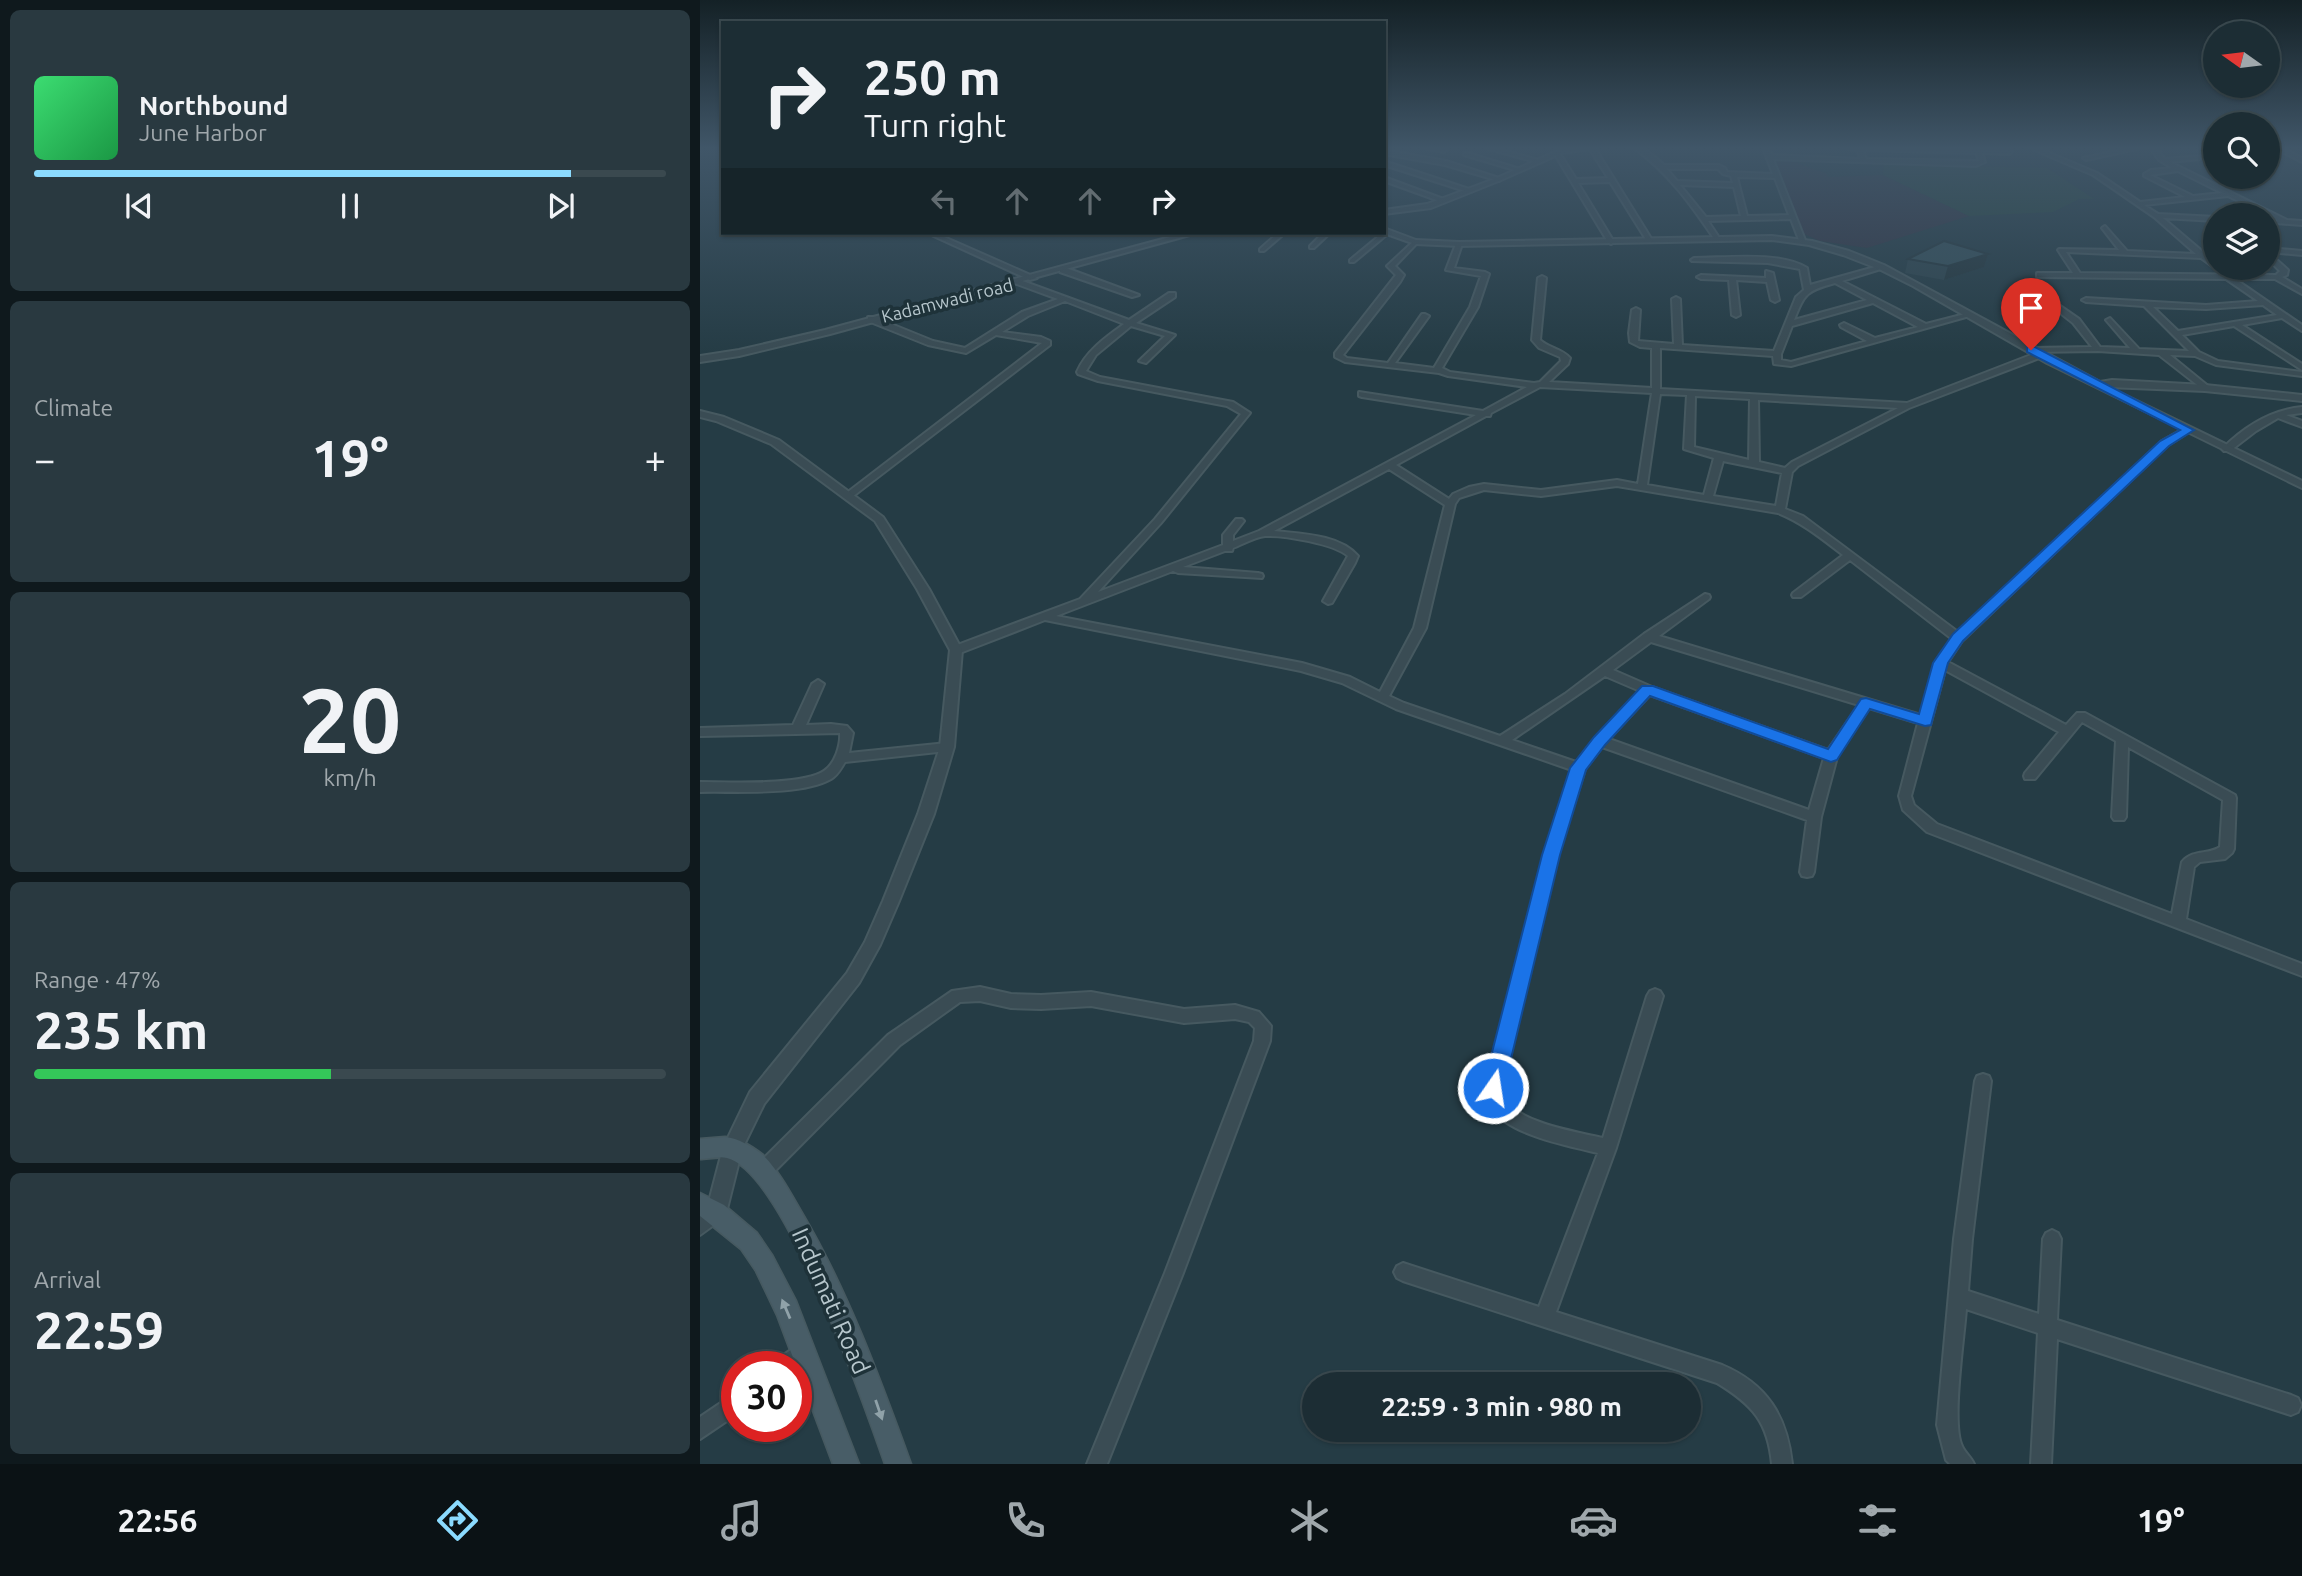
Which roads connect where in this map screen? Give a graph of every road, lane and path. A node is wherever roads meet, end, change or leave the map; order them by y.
1 (1595, 216) edge
2 (1634, 216) edge
3 (1702, 216) edge
4 (2156, 216) edge
5 (2162, 216) edge
6 (2273, 216) edge
7 (1793, 217) joint
8 (1744, 218) joint
9 (2203, 218) edge
10 (1704, 219) junction
11 (2280, 222) edge
12 (2285, 222) junction
13 (2302, 223) edge
14 (2105, 228) dead end
15 (1386, 231) edge
16 (935, 235) edge
17 (1186, 235) edge
18 (1280, 235) edge
19 (1325, 235) edge
20 (1381, 235) edge
21 (1717, 239) junction
22 (1649, 240) junction
23 (1802, 240) junction
24 (1415, 242) junction
25 (1611, 242) junction
26 (1459, 244) junction
27 (1312, 247) dead end
28 (1262, 250) dead end
29 (2124, 252) junction
30 (2280, 253) edge
31 (2302, 253) edge
32 (2202, 256) joint
33 (1694, 260) dead end
34 (1352, 261) dead end
35 (1767, 263) junction
36 (1881, 267) junction
37 (1063, 270) junction
38 (2040, 275) dead end
39 (2078, 276) junction
40 (1701, 277) dead end
41 (1032, 278) junction
42 (1542, 278) dead end
43 (1732, 278) junction
44 (2203, 278) edge
45 (2280, 279) edge
46 (1771, 280) junction
47 (1835, 280) junction
48 (2232, 280) edge
49 (1017, 281) junction
50 (1807, 289) junction
51 (2302, 292) edge
52 (1135, 295) dead end
53 (1172, 295) dead end
54 (1064, 299) junction
55 (1676, 299) dead end
56 (1775, 300) dead end
57 (1875, 300) junction
58 (2087, 300) dead end
59 (2053, 303) dead end
60 (2263, 303) junction
61 (2146, 304) junction
62 (1636, 310) dead end
63 (1969, 314) junction
64 (1736, 315) dead end
65 (1425, 316) dead end
66 (2283, 316) junction
67 (870, 319) junction
68 (2110, 320) dead end
69 (1129, 323) junction
70 (1790, 324) junction
71 (1844, 325) dead end
72 (2237, 325) junction
73 (1925, 327) junction
74 (2302, 329) edge
75 (996, 333) junction
76 (2175, 334) junction
77 (1874, 341) junction
78 (1656, 346) junction
79 (1678, 347) junction
80 (2098, 349) junction
81 (2136, 350) junction
82 (2160, 351) junction
83 (2035, 352) junction
84 (1777, 354) junction
85 (2196, 354) junction
86 (700, 359) edge
87 (1143, 360) dead end
88 (1390, 365) junction
89 (2302, 368) edge
90 (1438, 371) junction
91 (2302, 374) edge
92 (1539, 385) junction
93 (2101, 385) junction
94 (2206, 388) junction
95 (1656, 392) junction
96 (1362, 394) dead end
97 (1691, 394) junction
98 (1754, 398) junction
99 (2302, 398) edge
100 (1908, 406) junction
101 (2302, 410) edge
102 (700, 414) edge
103 (1487, 414) junction
104 (2278, 415) junction
105 (2302, 424) edge
106 (2188, 430) junction
107 (2227, 449) junction
108 (1719, 457) junction
109 (1754, 463) junction
110 (1389, 465) junction
111 (1787, 471) junction
112 (2302, 485) edge
113 (1642, 486) junction
114 (849, 495) junction
115 (1708, 498) junction
116 (1450, 503) junction
117 (1780, 510) junction
118 (1238, 521) dead end
119 (1264, 533) junction
120 (1228, 549) junction
121 (1849, 556) junction
122 (1116, 568) junction
123 (1173, 569) junction
124 (1258, 576) dead end
125 (1141, 582) junction
126 (1797, 594) dead end
127 (1705, 597) dead end
128 (1328, 601) dead end
129 (1080, 605) junction
130 (1048, 617) junction
131 (1648, 637) junction
132 (1958, 638) junction
133 (956, 650) junction
134 (1941, 663) junction
135 (1604, 671) junction
136 (817, 684) dead end
137 (1648, 690) junction
138 (1383, 697) junction
139 (1866, 703) junction
140 (1925, 721) junction
141 (797, 730) junction
142 (2067, 731) junction
143 (700, 732) edge
144 (2122, 738) junction
145 (1503, 740) junction
146 (1600, 741) junction
147 (947, 747) junction
148 (1831, 756) junction
149 (840, 758) junction
150 (1579, 768) junction
151 (2030, 776) dead end
152 (700, 787) edge
153 (1814, 817) junction
154 (2119, 817) dead end
155 (1807, 872) dead end
156 (2178, 923) junction
157 (2302, 970) edge
158 (1655, 996) dead end
159 (1983, 1081) dead end
160 (733, 1148) junction
161 (1608, 1148) junction
162 (700, 1149) edge
163 (762, 1172) junction
164 (705, 1215) edge
165 (2052, 1239) dead end
166 (1403, 1272) dead end
167 (1957, 1297) junction
168 (1544, 1319) junction
169 (2048, 1329) junction
170 (803, 1351) edge
171 (812, 1375) edge
172 (2291, 1405) dead end
173 (721, 1414) edge
174 (700, 1429) edge
175 (846, 1464) edge
176 (898, 1464) edge
177 (1097, 1464) edge
178 (1782, 1464) edge
179 (1964, 1464) edge
180 (2041, 1464) edge

1 - 25 street
2 - 22 street
3 - 10 street
4 - 32 street
5 - 9 street
6 - 12 street
7 - 8 street
7 - 23 street
8 - 10 street
10 - 21 street
11 - 12 street
12 - 13 street
14 - 29 street
15 - 24 street
16 - 41 street
17 - 37 street, Kadamwadi road
18 - 28 street
19 - 27 street
20 - 34 street
21 - 22 street
21 - 23 street
22 - 25 street
23 - 36 street
24 - 26 street
24 - 88 street
25 - 26 street
26 - 90 street
29 - 32 street
29 - 39 street
30 - 31 street
33 - 35 street
35 - 46 street
35 - 50 street
36 - 47 street
36 - 63 street
37 - 41 street, Kadamwadi road
37 - 52 street
38 - 39 street
39 - 44 street
40 - 43 street
41 - 49 street, Kadamwadi road
42 - 92 street
43 - 46 street
43 - 64 street
45 - 51 street
46 - 56 street
47 - 50 street
47 - 57 street
48 - 60 street
49 - 54 street
49 - 67 street, Kadamwadi road
50 - 70 street
53 - 69 street
54 - 69 street
54 - 75 street
55 - 79 street
57 - 70 street
57 - 73 street
58 - 61 street
59 - 80 street
60 - 61 street
60 - 66 street
61 - 76 street
62 - 78 street
63 - 73 street
63 - 83 street
65 - 88 street
66 - 72 street
66 - 74 street
67 - 75 street
67 - 86 street, Kadamwadi road
68 - 81 street
69 - 87 street
69 - 122 street
70 - 84 street
71 - 77 street
72 - 76 street
72 - 89 street
73 - 77 street
75 - 114 street
76 - 85 street
77 - 84 street
78 - 79 street
78 - 95 street
79 - 84 street
80 - 81 street
80 - 83 street
81 - 82 street
82 - 85 street
82 - 94 street
83 - 93 street
83 - 100 street
85 - 91 street
88 - 90 street
90 - 92 street
92 - 95 street
92 - 103 street
93 - 94 street
93 - 106 street
94 - 99 street
95 - 97 street
95 - 113 street
96 - 103 street
97 - 98 street
97 - 108 street
98 - 100 street
98 - 109 street
100 - 111 street
101 - 104 street
102 - 114 street
103 - 110 street
104 - 105 street
104 - 107 street
106 - 107 street
106 - 132 street
107 - 112 street
108 - 109 street
108 - 115 street
109 - 111 street
110 - 116 street
110 - 119 street
111 - 117 street
113 - 115 street
113 - 116 street
114 - 133 street
115 - 117 street
116 - 138 street
117 - 121 street
118 - 120 street
119 - 120 street
119 - 128 street
120 - 123 street
121 - 126 street
121 - 132 street
122 - 125 street
122 - 129 street
123 - 124 street
123 - 125 street
125 - 129 street
127 - 131 street
129 - 130 street
130 - 133 street
130 - 138 street
131 - 135 street
131 - 139 street
132 - 134 street
133 - 147 street
134 - 140 street
134 - 142 street
135 - 137 street
135 - 145 street
136 - 141 street
137 - 146 street
137 - 148 street
138 - 145 street
139 - 140 street
139 - 148 street
140 - 156 street
141 - 143 street
141 - 149 street
142 - 144 street
142 - 151 street
144 - 154 street
144 - 156 street
145 - 150 street
146 - 150 street
146 - 153 street
147 - 149 street
147 - 160 street
148 - 153 street
149 - 152 street
150 - 161 street
153 - 155 street
156 - 157 street
158 - 161 street
159 - 167 street
160 - 162 main road
160 - 163 main road, Indumati Road
160 - 164 street
161 - 168 street
163 -> 176 main road, Indumati Road
163 - 177 street
170 -> 164 main road, Indumati Road
165 - 169 street
166 - 168 street
167 - 169 street
167 - 179 street
168 - 178 street
169 - 172 street
169 - 180 street
171 - 175 main road, Indumati Road
173 - 174 street

